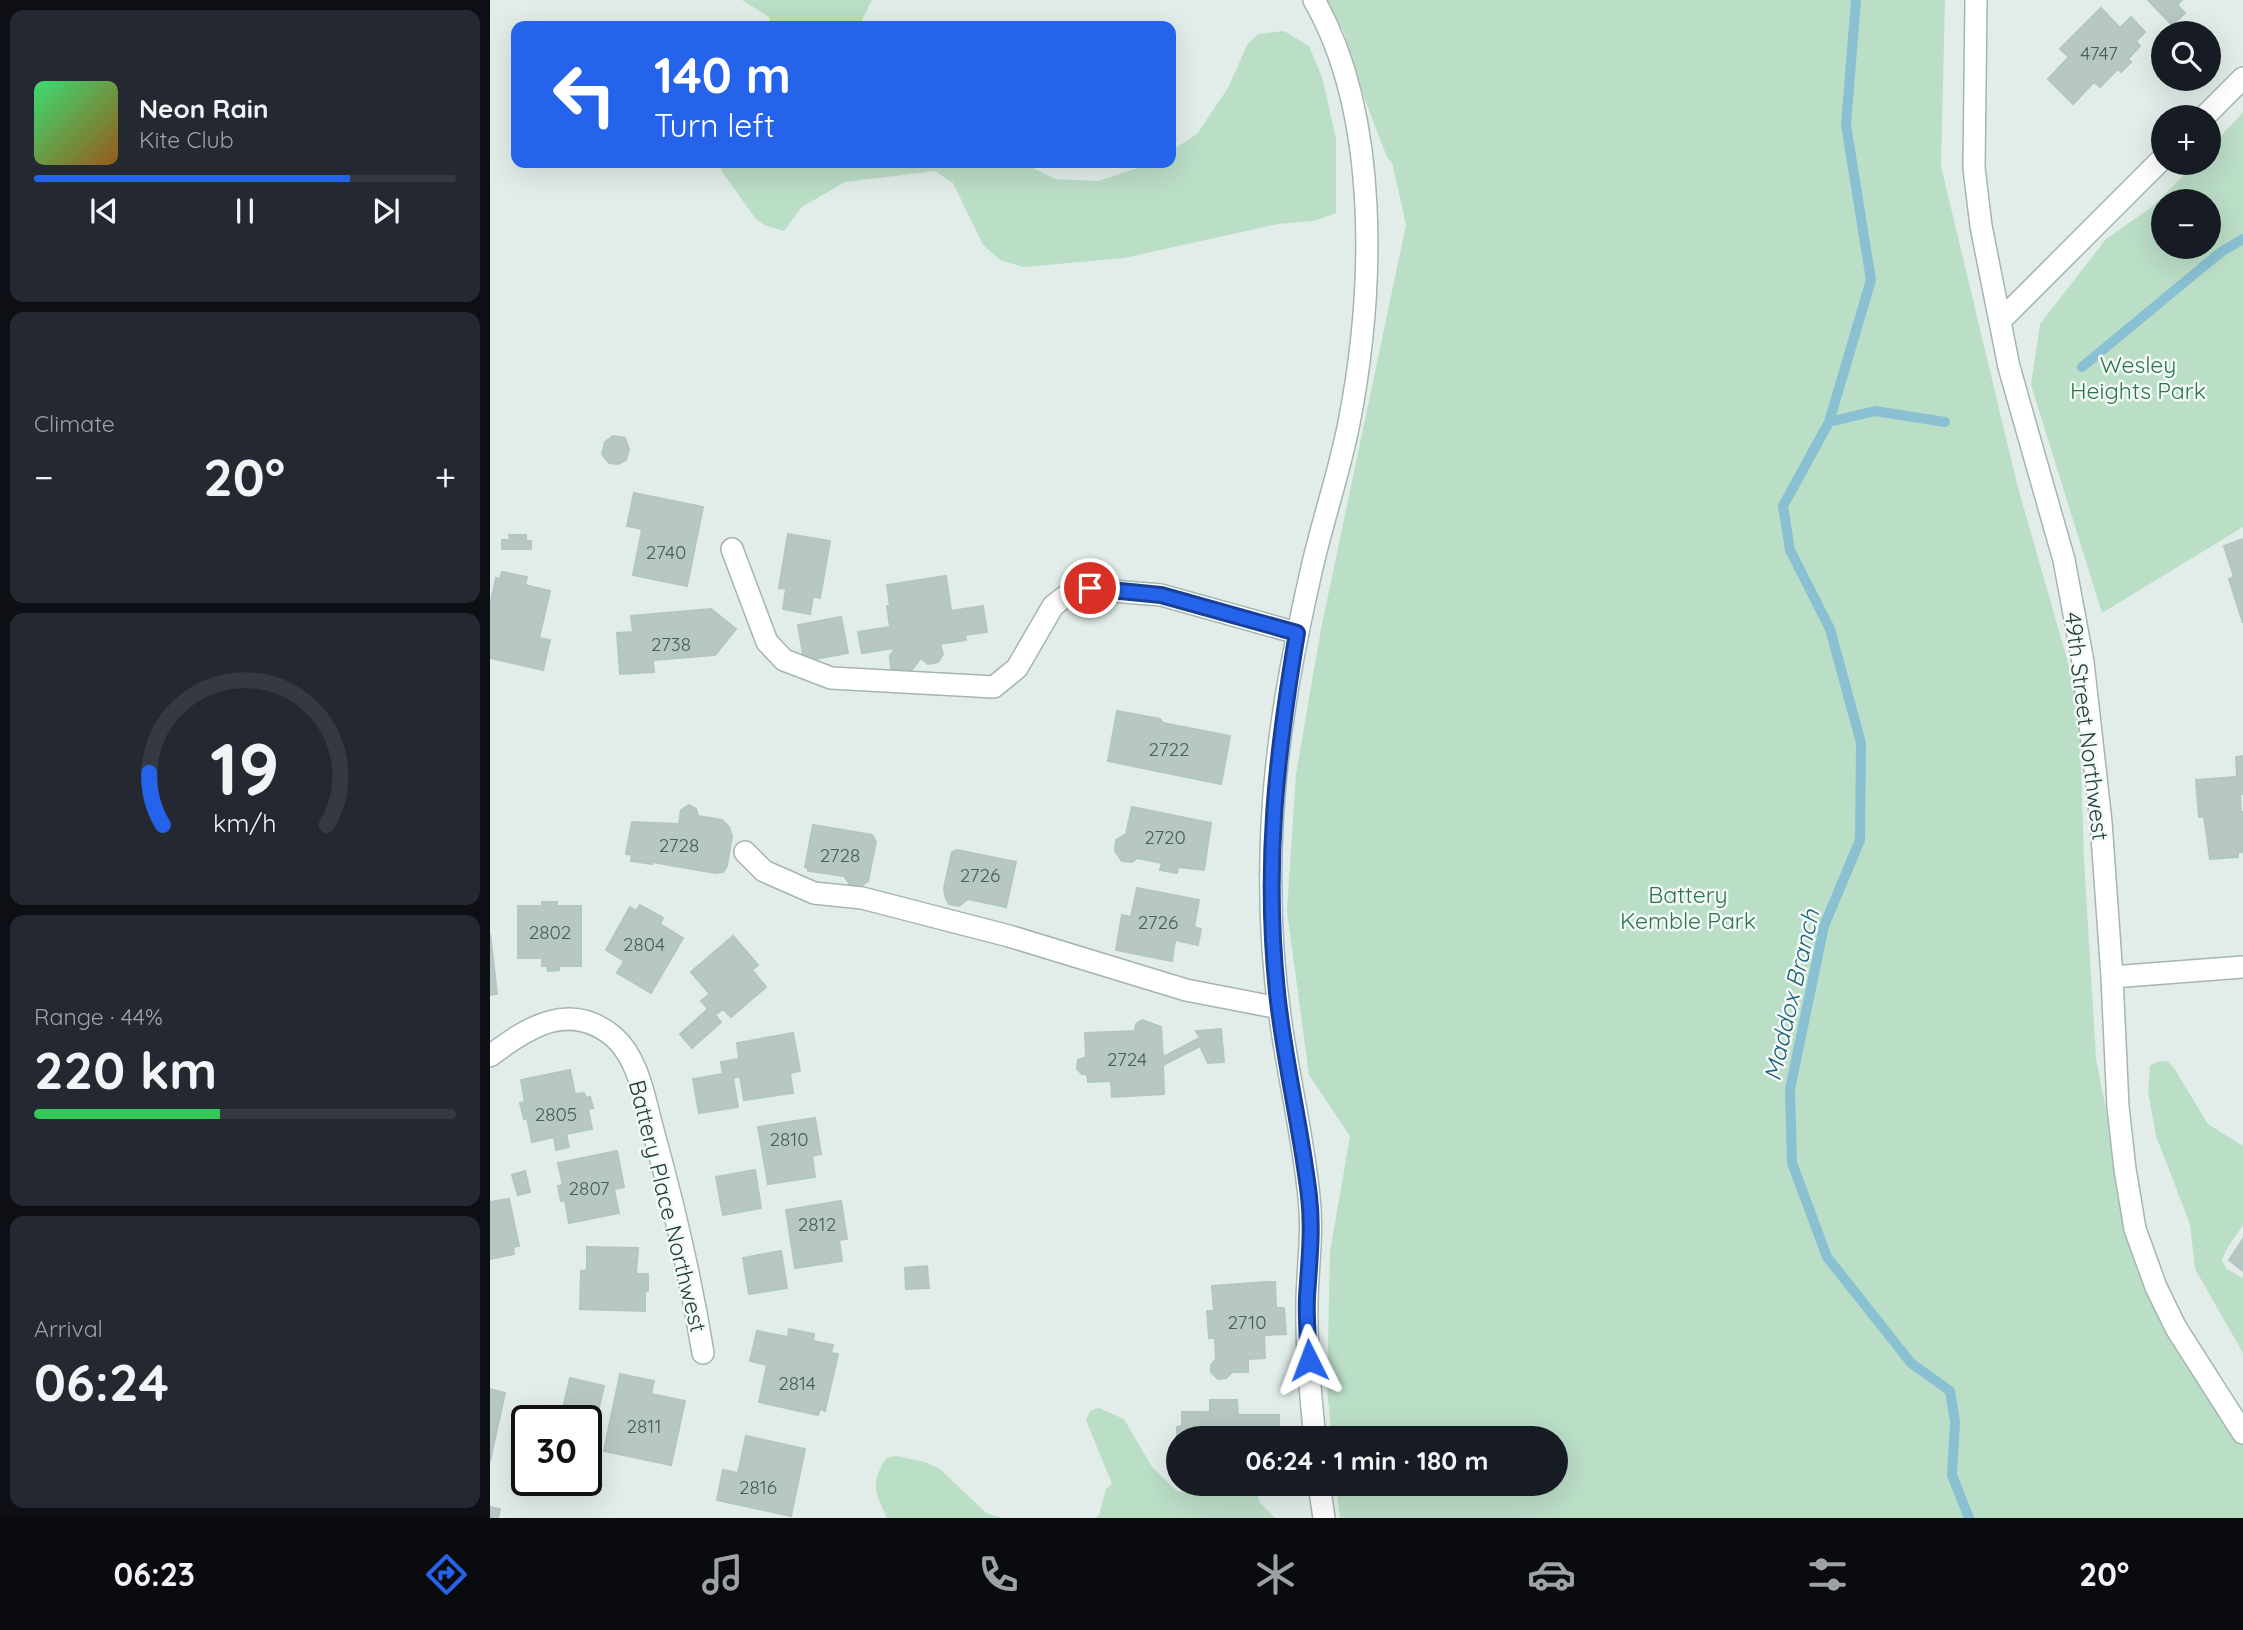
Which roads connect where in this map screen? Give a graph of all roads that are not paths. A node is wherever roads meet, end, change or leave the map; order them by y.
1 (1314, 0) edge
2 (1976, 0) edge
3 (2243, 78) edge
4 (2216, 105) edge
5 (2151, 170) edge
6 (2000, 321) junction
7 (732, 549) dead end
8 (1297, 633) junction
9 (745, 852) dead end
10 (2243, 967) edge
11 (2112, 977) junction
12 (1279, 1008) junction
13 (490, 1056) edge
14 (703, 1353) dead end
15 (1314, 1426) edge
16 (2243, 1433) edge
17 (1321, 1496) edge
18 (1324, 1518) edge

1 - 8 street
2 - 6 street, 49th Street Northwest
3 - 4 street
5 - 6 street
6 - 11 street, 49th Street Northwest
7 - 8 street
8 - 12 street
9 - 12 street
10 - 11 street
11 - 16 street, 49th Street Northwest
12 - 15 street
13 - 14 street, Battery Place Northwest
17 - 18 street

